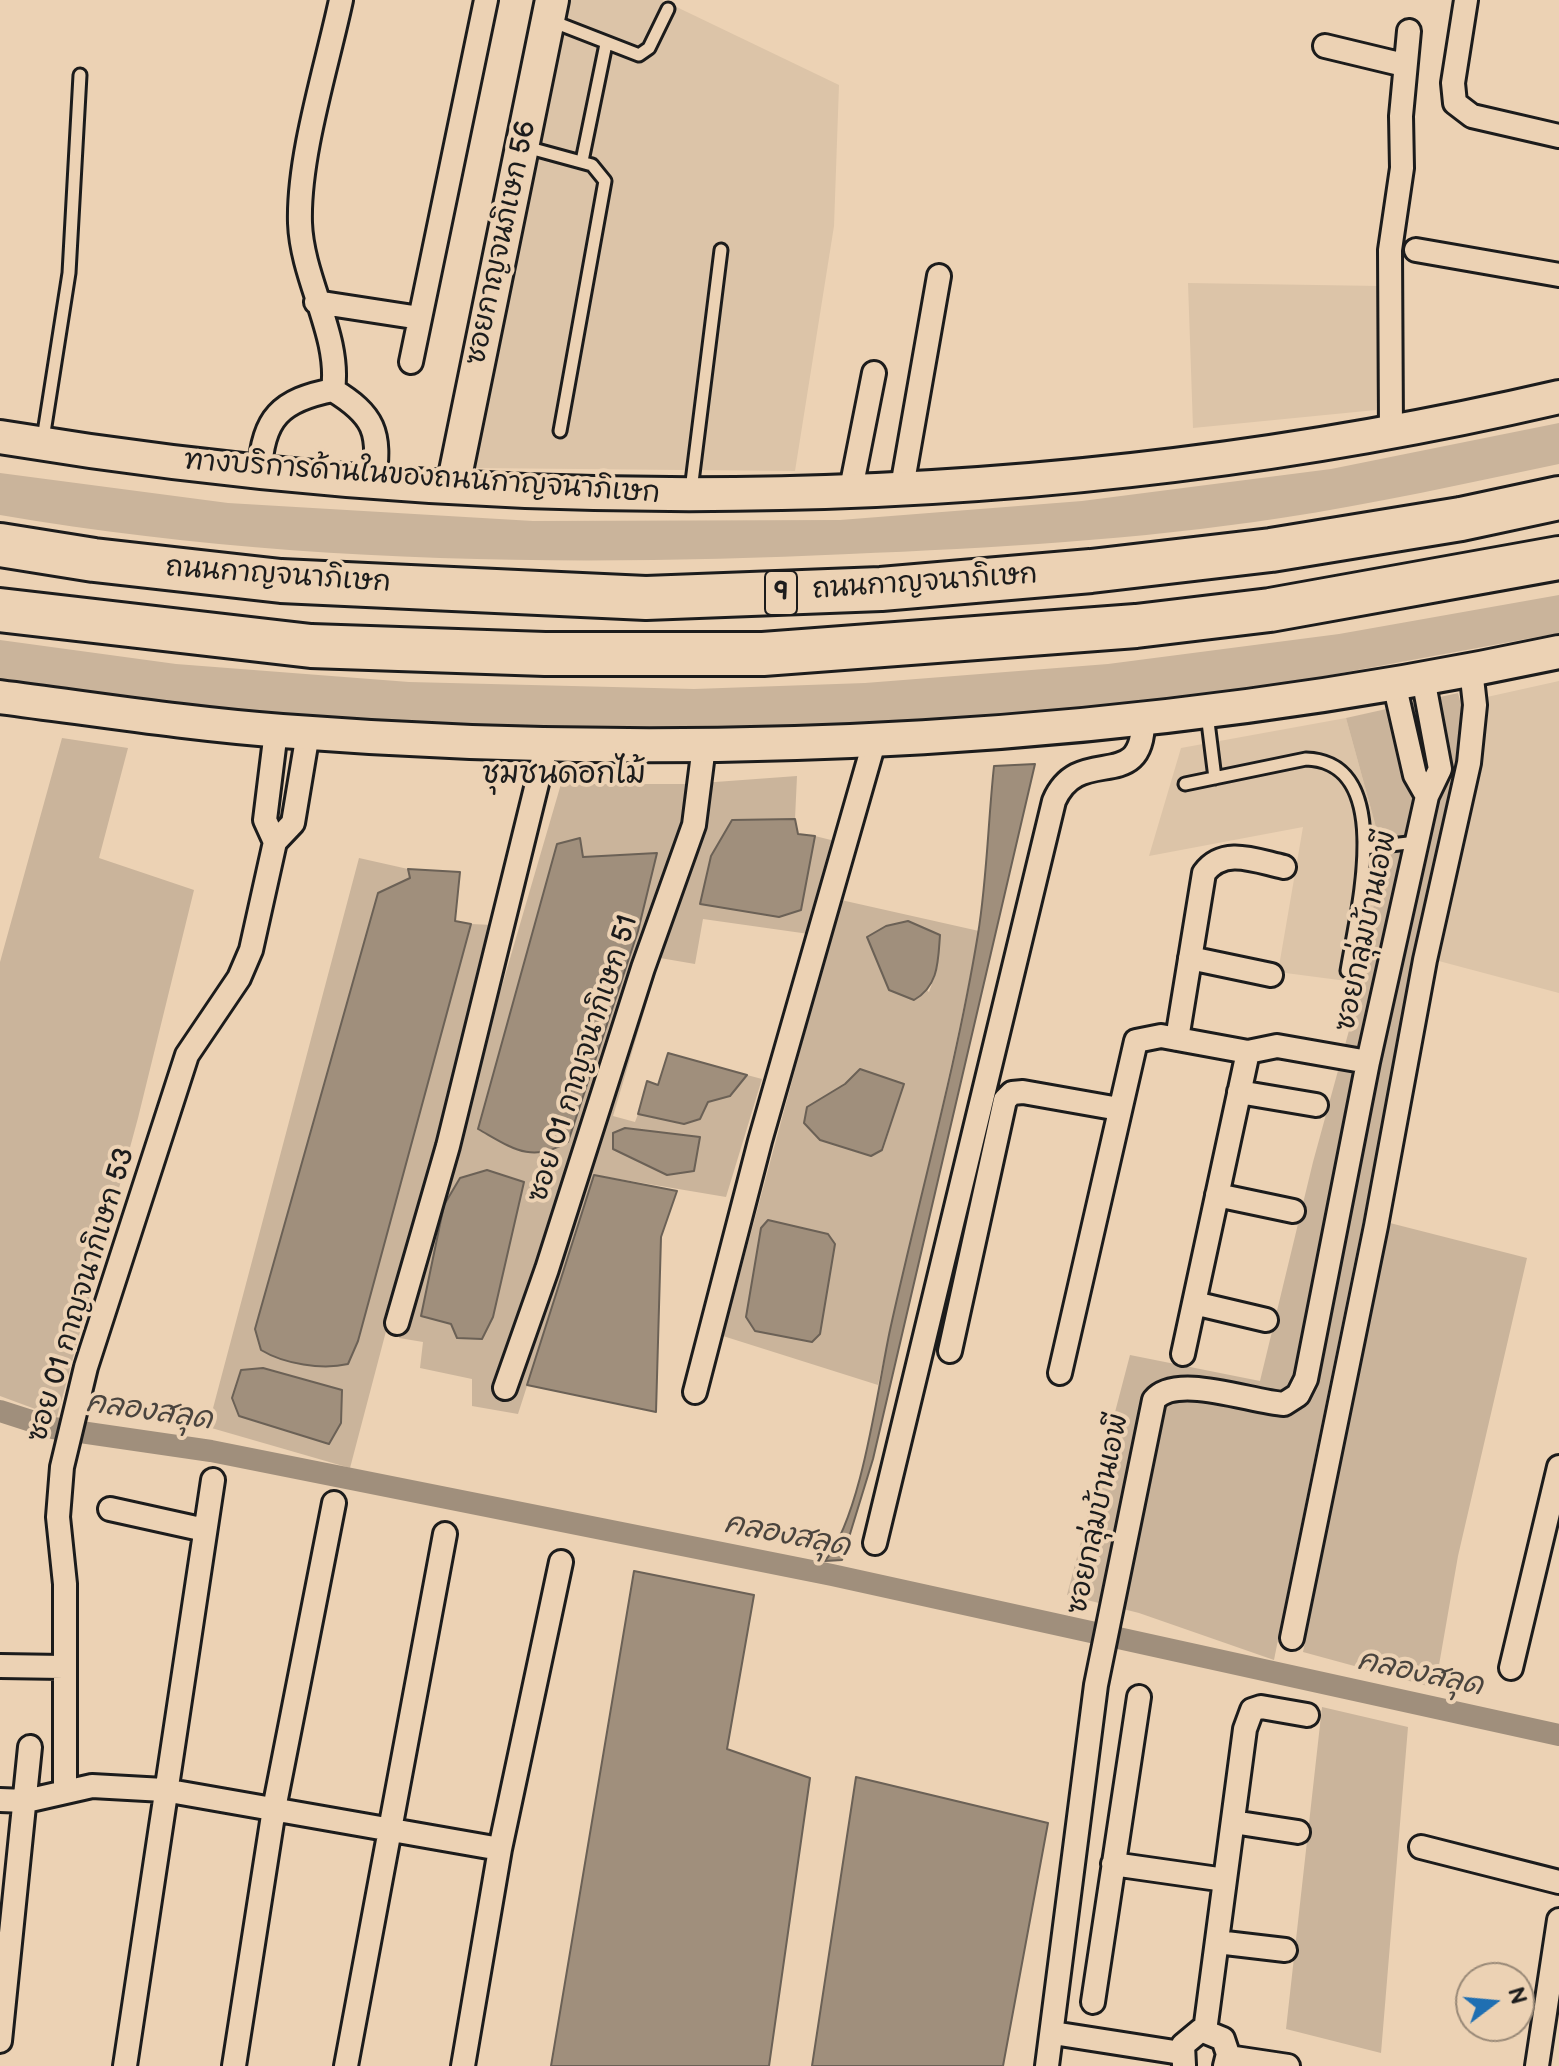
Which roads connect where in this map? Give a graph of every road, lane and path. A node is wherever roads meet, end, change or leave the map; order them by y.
1 (341, 0) edge
2 (486, 0) edge
3 (1466, 0) edge
4 (668, 9) dead end
5 (550, 10) edge
6 (1409, 31) dead end
7 (606, 44) junction
8 (1325, 46) dead end
9 (1404, 65) junction
10 (80, 75) dead end
11 (1559, 136) edge
12 (522, 146) junction
13 (582, 161) junction
14 (721, 250) dead end
15 (1416, 250) dead end
16 (1559, 275) edge
17 (939, 276) dead end
18 (316, 302) junction
19 (420, 318) junction
20 (411, 362) dead end
21 (874, 373) dead end
22 (333, 390) junction
23 (1559, 397) edge
24 (560, 431) dead end
25 (1391, 431) junction
26 (0, 437) edge
27 (43, 444) junction
28 (260, 472) junction
29 (374, 481) junction
30 (453, 486) junction
31 (902, 487) junction
32 (851, 489) junction
33 (691, 494) junction
34 (1559, 498) edge
35 (0, 545) edge
36 (1559, 558) edge
37 (0, 610) edge
38 (1559, 652) edge
39 (1471, 669) junction
40 (1409, 680) junction
41 (0, 697) edge
42 (1207, 710) junction
43 (1143, 717) junction
44 (276, 731) junction
45 (308, 733) junction
46 (875, 739) junction
47 (547, 743) junction
48 (704, 746) junction
49 (1215, 778) junction
50 (1185, 784) dead end
51 (275, 842) junction
52 (1417, 842) junction
53 (1364, 848) junction
54 (1284, 867) dead end
55 (1190, 958) junction
56 (1347, 971) dead end
57 (1271, 975) dead end
58 (1177, 1039) junction
59 (1248, 1052) junction
60 (1368, 1062) junction
61 (1239, 1092) junction
62 (1316, 1105) dead end
63 (1119, 1109) junction
64 (1217, 1195) junction
65 (1293, 1211) dead end
66 (1194, 1303) junction
67 (1266, 1320) dead end
68 (397, 1323) dead end
69 (950, 1351) dead end
70 (1183, 1354) dead end
71 (1060, 1373) dead end
72 (505, 1388) dead end
73 (695, 1392) dead end
74 (1559, 1467) edge
75 (213, 1480) dead end
76 (334, 1503) dead end
77 (110, 1509) dead end
78 (205, 1530) junction
79 (445, 1534) dead end
80 (875, 1543) dead end
81 (561, 1562) dead end
82 (1292, 1638) dead end
83 (0, 1666) edge
84 (63, 1667) junction
85 (1511, 1668) dead end
86 (1139, 1697) dead end
87 (1307, 1715) dead end
88 (30, 1747) dead end
89 (164, 1790) junction
90 (65, 1791) junction
91 (0, 1800) edge
92 (26, 1801) junction
93 (274, 1809) junction
94 (1233, 1822) junction
95 (389, 1831) junction
96 (1298, 1832) dead end
97 (1421, 1847) dead end
98 (500, 1849) junction
99 (1113, 1864) junction
100 (1225, 1880) junction
101 (1559, 1882) edge
102 (1559, 1920) edge
103 (1217, 1942) junction
104 (1285, 1950) dead end
105 (1093, 2002) dead end
106 (1205, 2031) junction
107 (1053, 2033) junction
108 (0, 2041) edge
109 (1183, 2059) edge
110 (1226, 2062) edge
111 (125, 2066) edge
112 (234, 2066) edge
113 (346, 2066) edge
114 (463, 2066) edge
115 (1047, 2066) edge
116 (1288, 2066) edge
117 (1537, 2066) edge

1 - 18 street
2 - 19 street
3 - 11 street
4 - 7 lane
5 - 7 lane
5 - 12 main road, ซอยกาญจนภิเษก 56
6 - 9 street
7 - 13 lane
8 - 9 street
9 - 25 street
10 - 27 lane
12 - 13 lane
12 - 30 main road, ซอยกาญจนภิเษก 56
13 - 24 lane
14 - 33 lane
15 - 16 street
17 - 31 street
18 - 19 street
18 - 22 street
19 - 20 street
21 - 32 street
22 - 28 street
22 - 29 street
23 - 25 main road, ทางบริการด้านในของถนนกาญจนาภิเษก
25 - 31 main road, ทางบริการด้านในของถนนกาญจนาภิเษก
26 - 27 main road, ทางบริการด้านในของถนนกาญจนาภิเษก
27 - 28 main road, ทางบริการด้านในของถนนกาญจนาภิเษก
28 - 29 main road, ทางบริการด้านในของถนนกาญจนาภิเษก
29 - 30 main road, ทางบริการด้านในของถนนกาญจนาภิเษก
30 - 33 main road, ทางบริการด้านในของถนนกาญจนาภิเษก
31 - 32 main road, ทางบริการด้านในของถนนกาญจนาภิเษก
32 - 33 main road, ทางบริการด้านในของถนนกาญจนาภิเษก
34 - 35 highway, ถนนกาญจนาภิเษก / 9
36 - 37 highway, ถนนกาญจนาภิเษก / 9
38 - 39 main road
39 - 40 main road
39 - 82 street
40 - 42 main road
40 - 52 street, ซอยกลุ่มบ้านเอพี
41 - 44 main road
42 - 43 main road
42 - 49 lane
43 - 46 main road
43 - 80 street
44 - 45 main road
44 - 51 street, ซอย 01 กาญจนากิเษก 53
45 - 47 main road
45 - 51 street, ซอย 01 กาญจนากิเษก 53
46 - 48 main road
46 - 73 street
47 - 48 main road
47 - 68 street
48 - 72 street, ซอย 01 กาญจนากิเษก 51
49 - 50 lane
49 - 53 lane
51 - 84 street, ซอย 01 กาญจนากิเษก 53
52 - 53 lane
52 - 60 street, ซอยกลุ่มบ้านเอพี
53 - 56 lane
54 - 55 street
55 - 57 street
55 - 58 street
58 - 59 street
58 - 63 street
59 - 60 street
59 - 61 street
60 - 107 street, ซอยกลุ่มบ้านเอพี
61 - 62 street
61 - 64 street
63 - 69 street
63 - 71 street
64 - 65 street
64 - 66 street
66 - 67 street
66 - 70 street
74 - 85 street
75 - 78 street
76 - 93 street
77 - 78 street
78 - 89 street
79 - 95 street
81 - 98 street
83 - 84 street
84 - 90 street, ซอย 01 กาญจนากิเษก 53
86 - 99 street
87 - 94 street
88 - 92 street
89 - 90 street
89 - 93 street
89 - 111 street
90 - 92 street
91 - 92 street
92 - 108 street
93 - 95 street
93 - 112 street
94 - 96 street
94 - 100 street
95 - 98 street
95 - 113 street
97 - 101 street
98 - 114 street
99 - 100 street
99 - 105 street
100 - 103 street
102 - 117 street
103 - 104 street
103 - 106 street
106 - 109 street
106 - 110 street
107 - 109 street
107 - 115 street, ซอยกลุ่มบ้านเอพี
110 - 116 street

